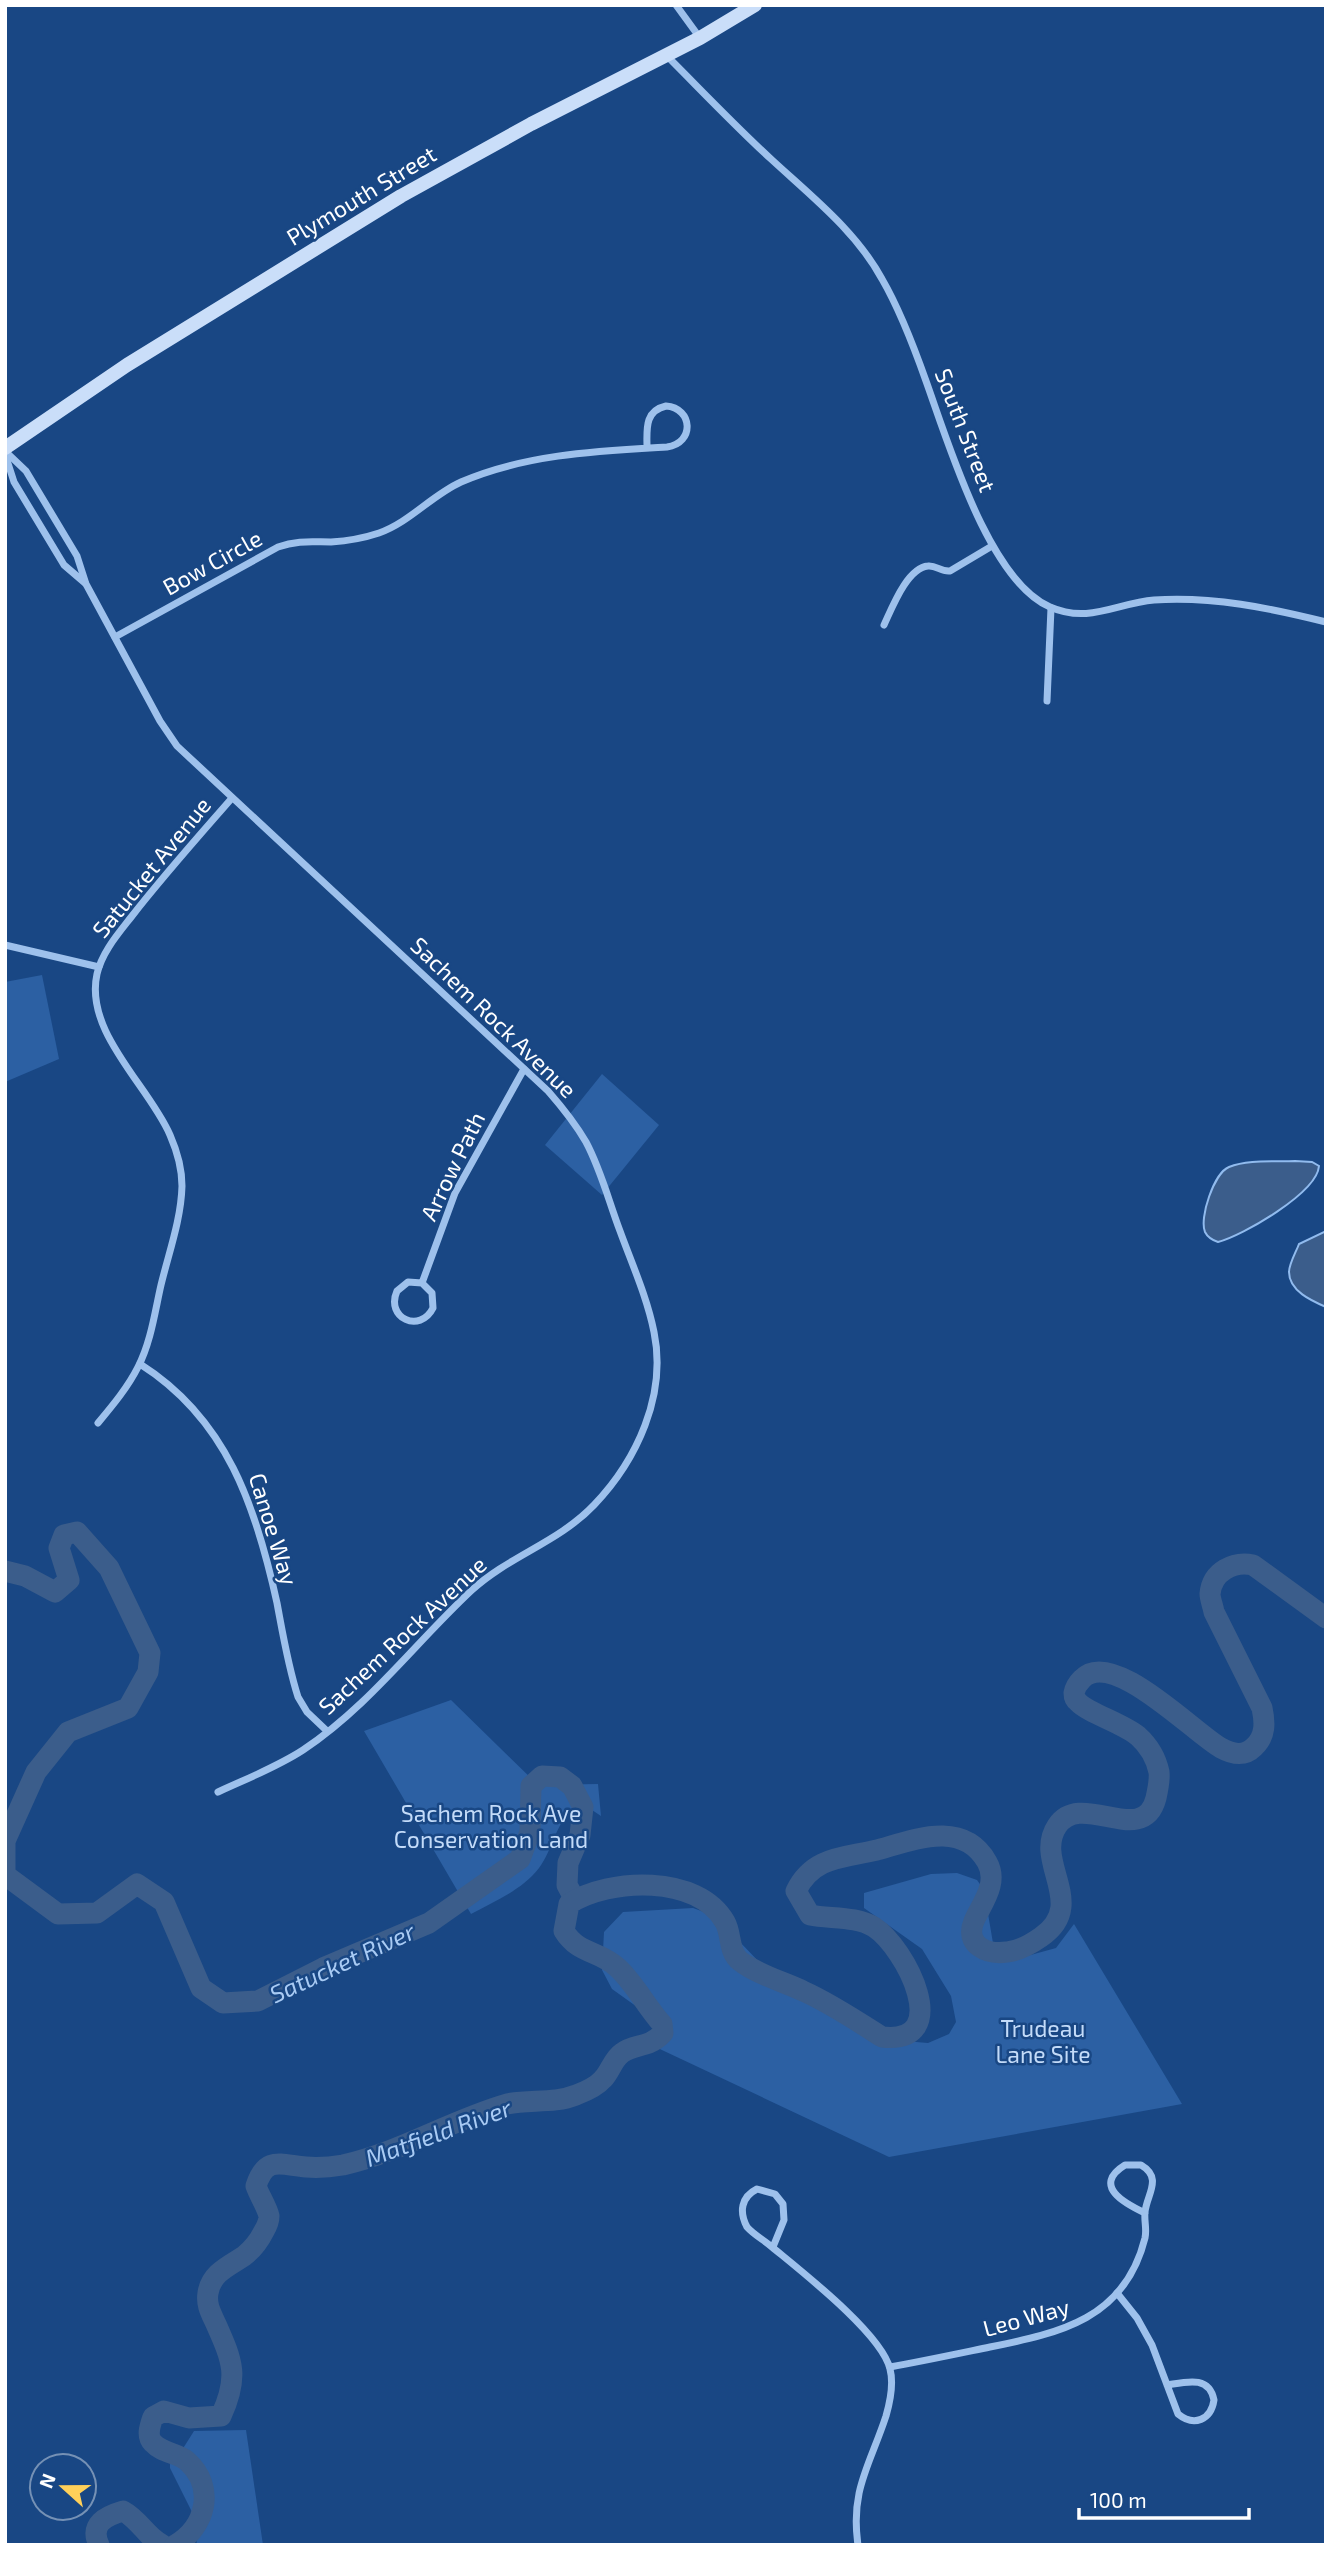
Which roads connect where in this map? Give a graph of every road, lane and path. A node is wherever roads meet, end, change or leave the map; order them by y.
1 (676, 5) edge
2 (755, 5) edge
3 (700, 38) junction
4 (666, 55) junction
5 (648, 448) junction
6 (5, 451) edge
7 (992, 546) junction
8 (86, 584) junction
9 (1051, 608) junction
10 (1326, 622) edge
11 (884, 625) dead end
12 (115, 637) junction
13 (1047, 701) dead end
14 (232, 798) junction
15 (5, 945) edge
16 (99, 967) junction
17 (524, 1069) junction
18 (422, 1283) junction
19 (140, 1364) junction
20 (98, 1423) dead end
21 (327, 1731) junction
22 (218, 1792) dead end
23 (1145, 2213) junction
24 (773, 2247) junction
25 (1117, 2293) junction
26 (890, 2367) junction
27 (1167, 2385) junction
28 (858, 2545) edge

1 - 3 street
2 - 3 main road, Plymouth Street
3 - 4 main road, Plymouth Street
4 - 6 main road, Plymouth Street
4 - 7 street, South Street
5 - 5 street
5 - 12 street, Bow Circle
6 - 8 street, Sachem Rock Avenue
6 - 8 street, Sachem Rock Avenue
7 - 9 street, South Street
7 - 11 street
8 - 12 street, Sachem Rock Avenue
9 - 10 street, South Street
9 - 13 street
12 - 14 street, Sachem Rock Avenue
14 - 16 street, Satucket Avenue
14 - 17 street, Sachem Rock Avenue
15 - 16 street
16 - 19 street, Satucket Avenue
17 - 18 street, Arrow Path
17 - 21 street, Sachem Rock Avenue
18 - 18 street
19 - 20 street, Satucket Avenue
19 - 21 street, Canoe Way
21 - 22 street, Sachem Rock Avenue
23 - 23 street, Leo Way
23 - 25 street, Leo Way
24 - 24 street
24 - 26 street
25 - 26 street, Leo Way
25 - 27 street
26 - 28 street
27 - 27 street

